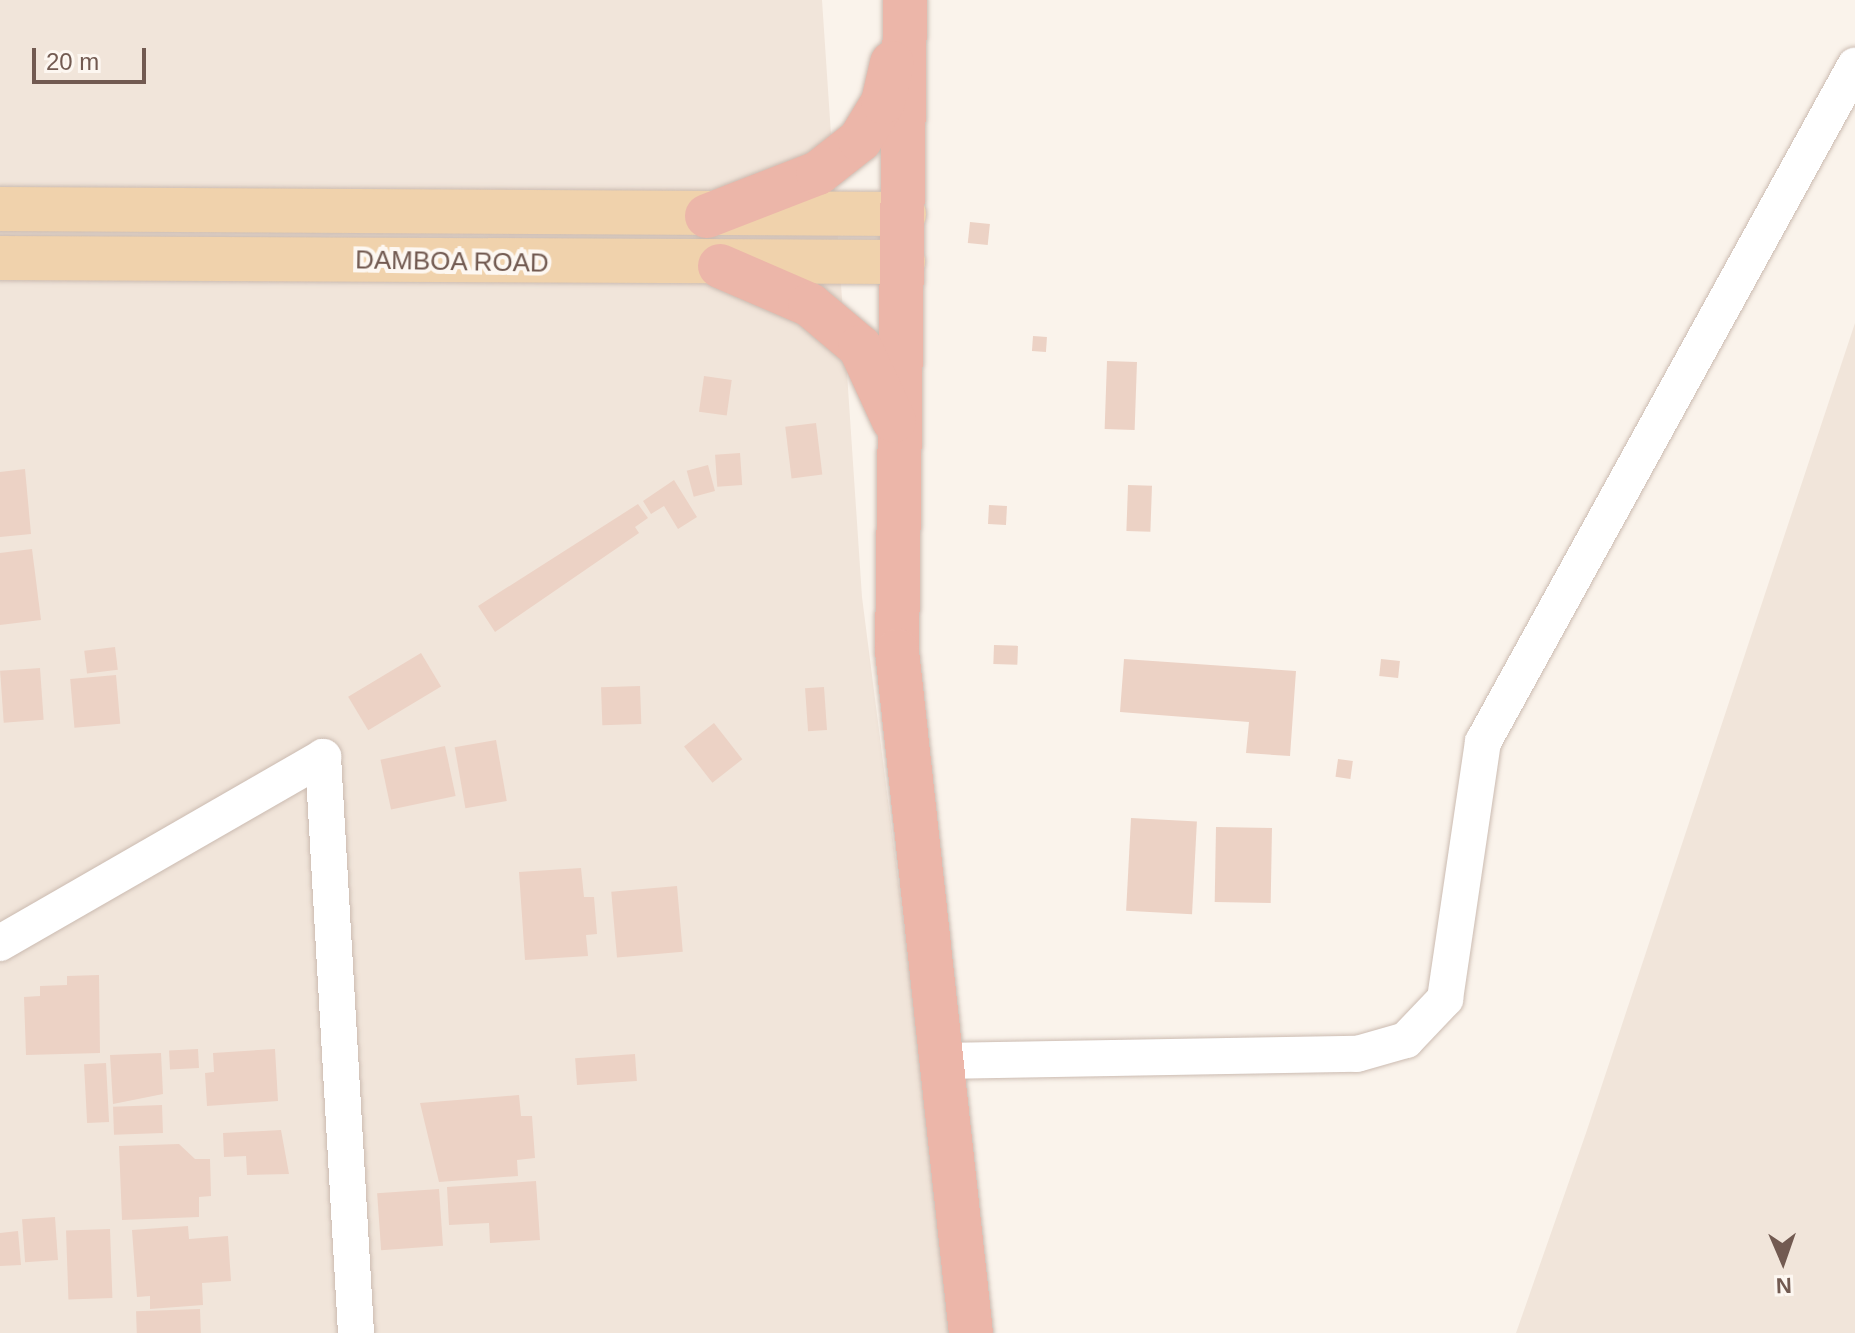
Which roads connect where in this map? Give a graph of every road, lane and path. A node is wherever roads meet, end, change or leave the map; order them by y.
1 (905, 1) edge
2 (1855, 66) edge
3 (0, 209) edge
4 (467, 214) junction
5 (904, 214) junction
6 (707, 216) junction
7 (0, 258) edge
8 (466, 262) junction
9 (903, 262) junction
10 (720, 266) junction
11 (898, 430) junction
12 (0, 943) edge
13 (940, 1061) junction
14 (356, 1333) edge
15 (971, 1333) edge

1 - 5 highway
1 - 6 highway
2 - 13 street
3 - 4 main road, DAMBOA ROAD
4 - 6 main road, DAMBOA ROAD
4 - 8 main road
5 - 6 main road, DAMBOA ROAD
5 - 9 highway
7 - 8 main road, DAMBOA ROAD
8 - 10 main road, DAMBOA ROAD
9 - 10 main road, DAMBOA ROAD
9 - 11 highway
10 - 11 highway
11 - 13 highway
12 - 14 street
13 - 15 highway

